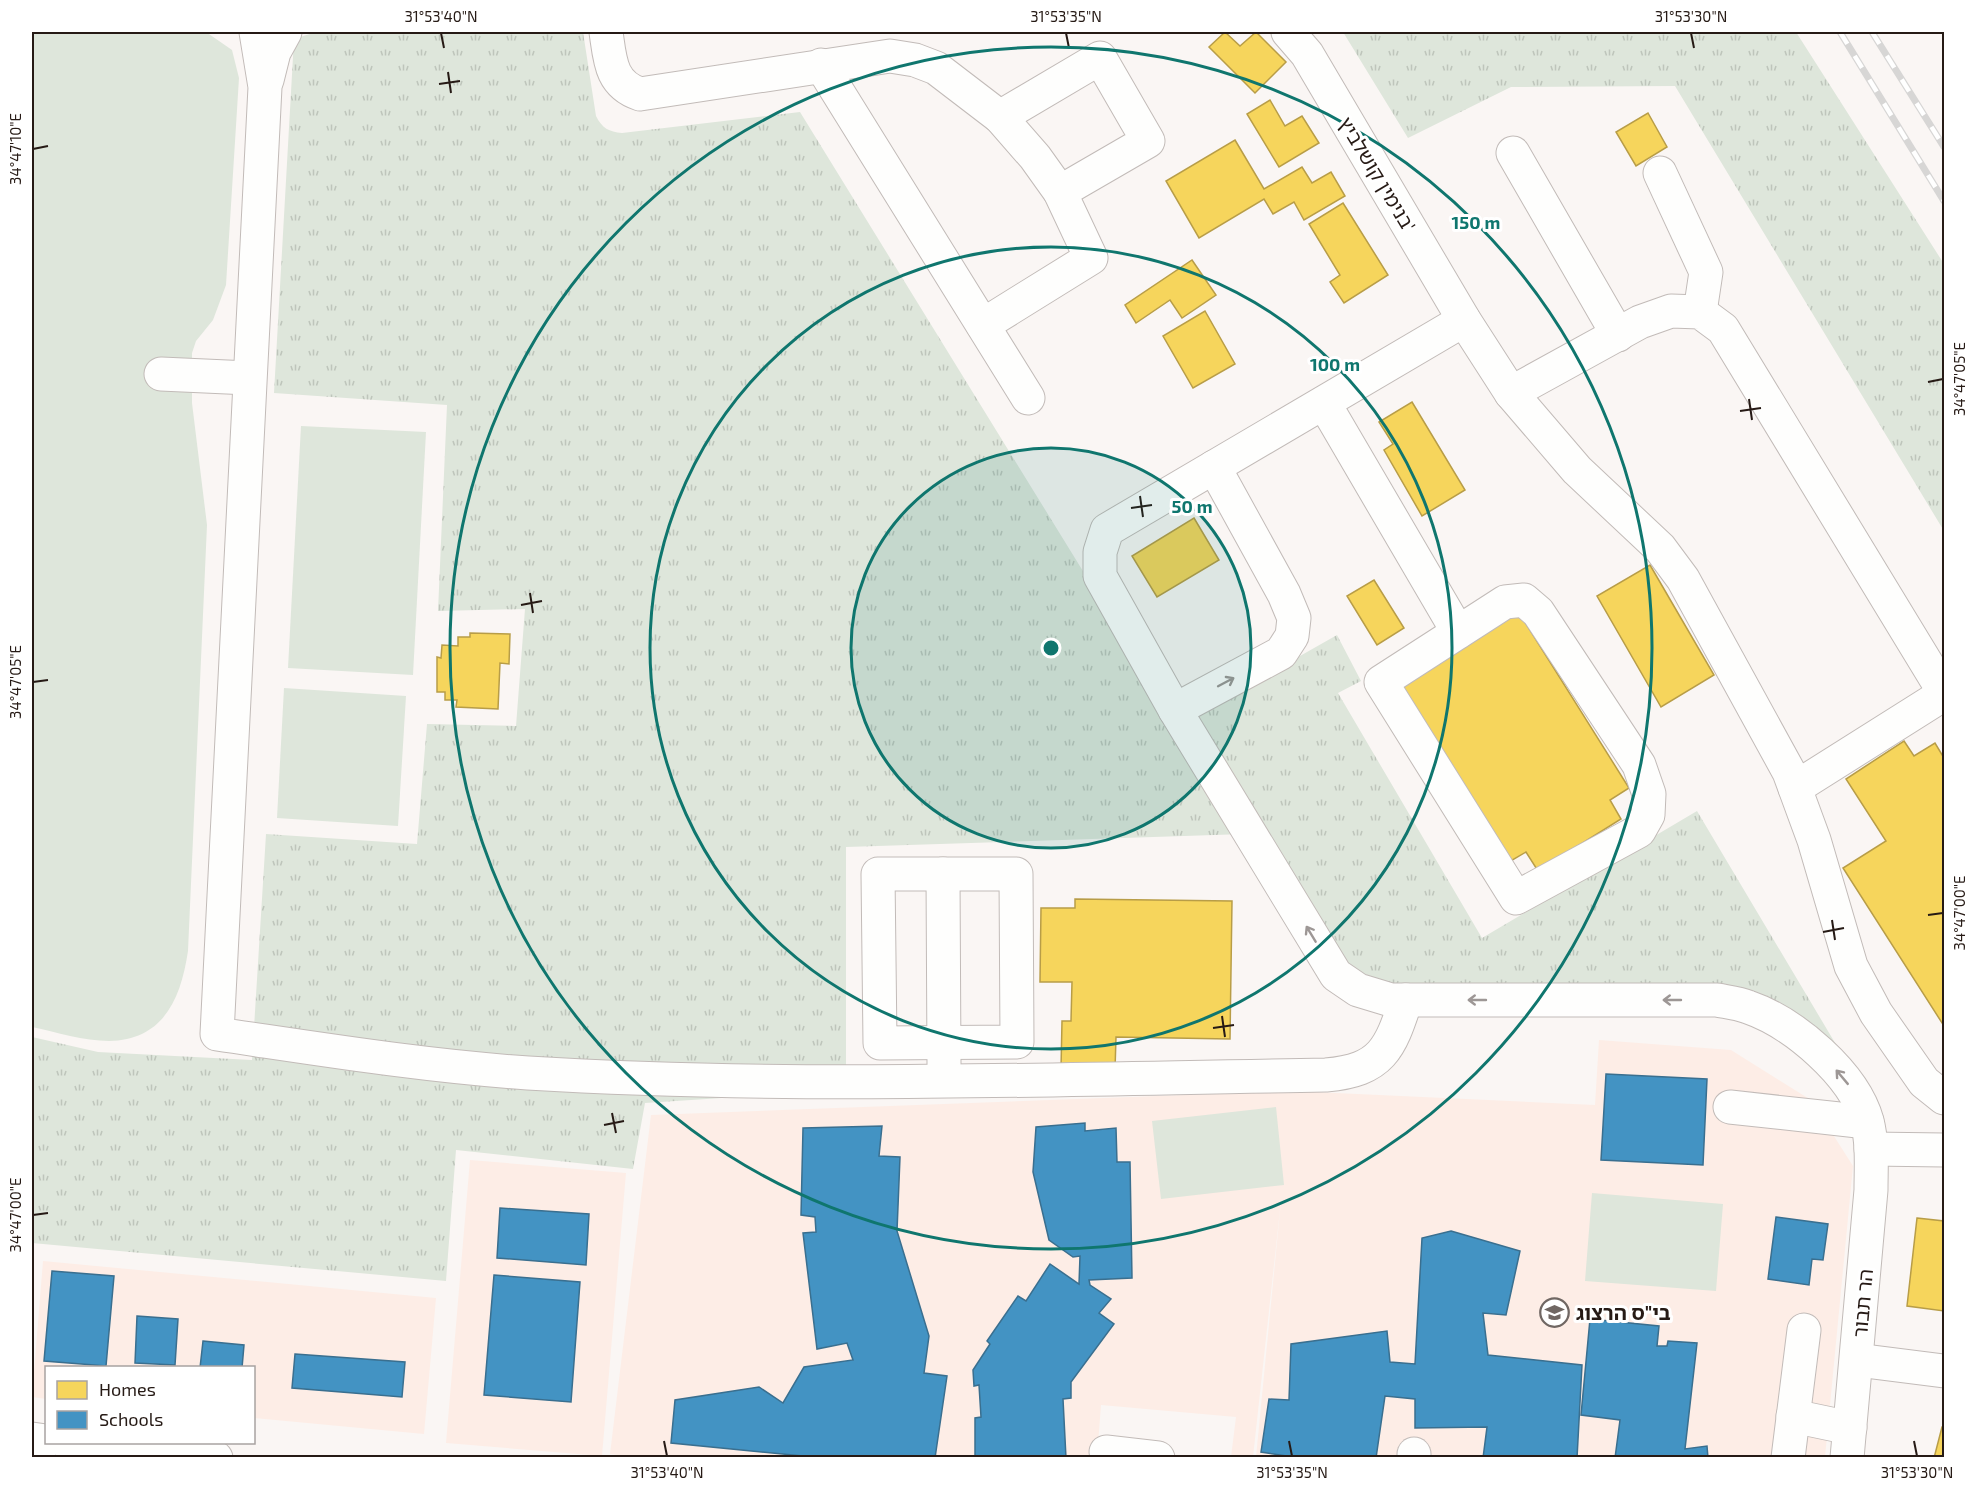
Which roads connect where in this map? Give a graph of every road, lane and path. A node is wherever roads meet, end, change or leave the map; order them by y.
1 (256, 32) edge
2 (285, 32) edge
3 (606, 32) edge
4 (1288, 32) edge
5 (821, 65) junction
6 (265, 87) junction
7 (1000, 117) junction
8 (1513, 153) dead end
9 (1660, 172) dead end
10 (1060, 192) junction
11 (1700, 312) junction
12 (1464, 320) junction
13 (983, 325) junction
14 (1618, 335) junction
15 (161, 374) dead end
16 (249, 378) junction
17 (1511, 393) junction
18 (1028, 398) dead end
19 (1324, 403) junction
20 (1214, 467) junction
21 (1458, 632) junction
22 (1944, 693) edge
23 (1175, 710) junction
24 (1795, 788) junction
25 (943, 874) junction
26 (1406, 1000) junction
27 (944, 1042) junction
28 (944, 1082) junction
29 (1934, 1090) edge
30 (1730, 1107) dead end
31 (1869, 1135) junction
32 (1944, 1150) edge
33 (1804, 1330) dead end
34 (1857, 1360) junction
35 (1944, 1371) edge
36 (1793, 1416) junction
37 (1849, 1443) edge
38 (76, 1444) edge
39 (1106, 1452) dead end
40 (216, 1458) edge
41 (1158, 1458) edge
42 (1788, 1458) edge

1 - 6 street
2 - 6 street
3 - 5 street
4 - 12 street, בנימין קושלביץ'
5 - 7 street
5 - 13 street
6 - 16 street
7 - 10 street
7 - 10 street
8 - 14 street
9 - 11 street
10 - 13 street
11 - 14 street
11 - 22 street
12 - 17 street, בנימין קושלביץ'
12 - 19 street
13 - 18 street
14 - 17 street
15 - 16 street
16 - 28 street
17 - 24 street, בנימין קושלביץ'
19 - 20 street
19 - 21 street
20 - 23 street
23 -> 20 street
21 - 21 street
22 - 24 street
26 -> 23 street
24 - 29 street, בנימין קושלביץ'
25 - 27 street
25 - 27 street
25 - 27 street
26 - 28 street
31 -> 26 street
27 - 28 street
30 - 31 street
31 - 32 street
31 - 34 street, הר תבור
33 - 36 street
34 - 35 street
34 - 37 street, הר תבור
36 - 37 street
36 - 42 street
38 - 40 street
39 - 41 street

